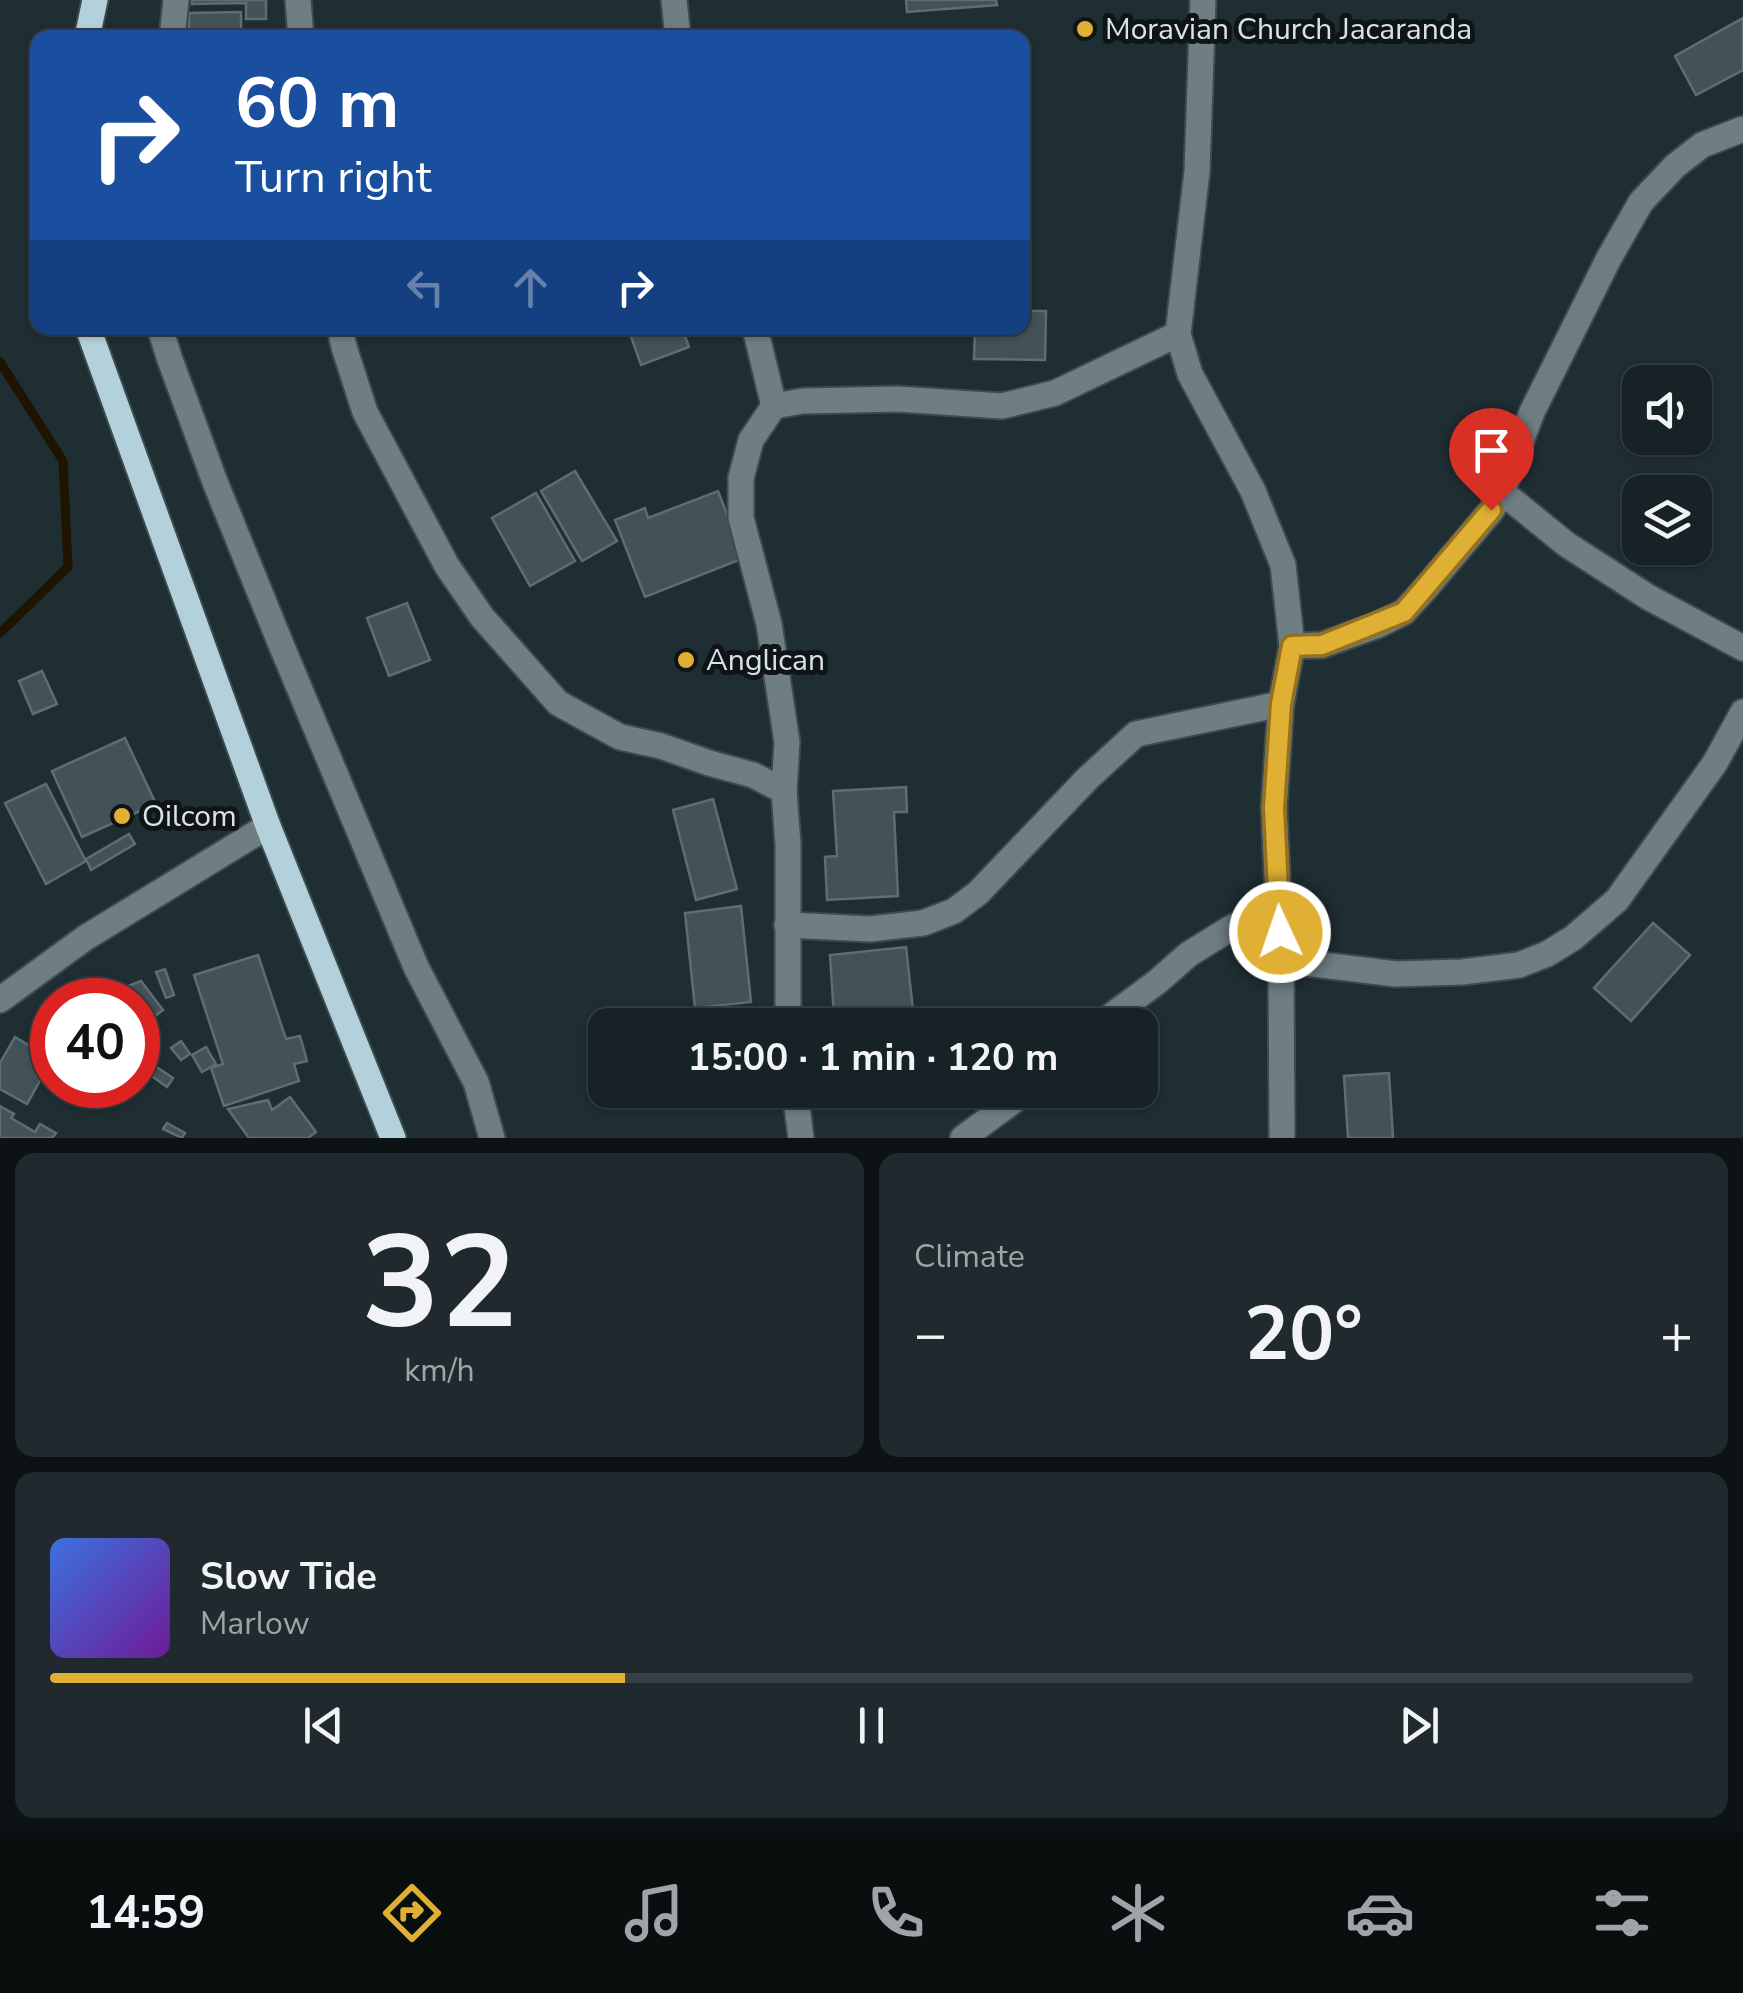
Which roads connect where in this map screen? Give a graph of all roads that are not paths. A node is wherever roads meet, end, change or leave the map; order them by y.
1 (95, 0) edge
2 (176, 0) edge
3 (298, 0) edge
4 (674, 0) edge
5 (1202, 0) edge
6 (89, 30) edge
7 (173, 30) edge
8 (300, 30) edge
9 (677, 30) edge
10 (1743, 128) edge
11 (1178, 334) junction
12 (91, 335) edge
13 (162, 335) edge
14 (341, 335) edge
15 (758, 335) edge
16 (774, 406) junction
17 (1502, 492) junction
18 (1292, 646) junction
19 (1743, 648) edge
20 (1281, 704) junction
21 (1743, 712) edge
22 (784, 791) junction
23 (268, 826) junction
24 (1278, 905) junction
25 (787, 925) junction
26 (1281, 960) junction
27 (0, 1000) edge
28 (788, 1008) edge
29 (1122, 1008) edge
30 (798, 1108) edge
31 (1004, 1108) edge
32 (393, 1138) edge
33 (492, 1138) edge
34 (802, 1138) edge
35 (963, 1138) edge
36 (1282, 1138) edge

1 - 6 main road
2 - 7 street
3 - 8 street
4 - 9 street
5 - 11 street
10 - 17 street
11 - 16 street
11 - 18 street
12 - 23 main road
13 - 33 street
14 - 22 street
15 - 16 street
16 - 22 street
17 - 18 street
17 - 19 street
18 - 20 street
20 - 24 street
20 - 25 street
21 - 26 street
22 - 25 street
23 - 27 street
23 - 32 main road
24 - 26 street
24 - 29 street
25 - 28 street
26 - 36 street
30 - 34 street
31 - 35 street

